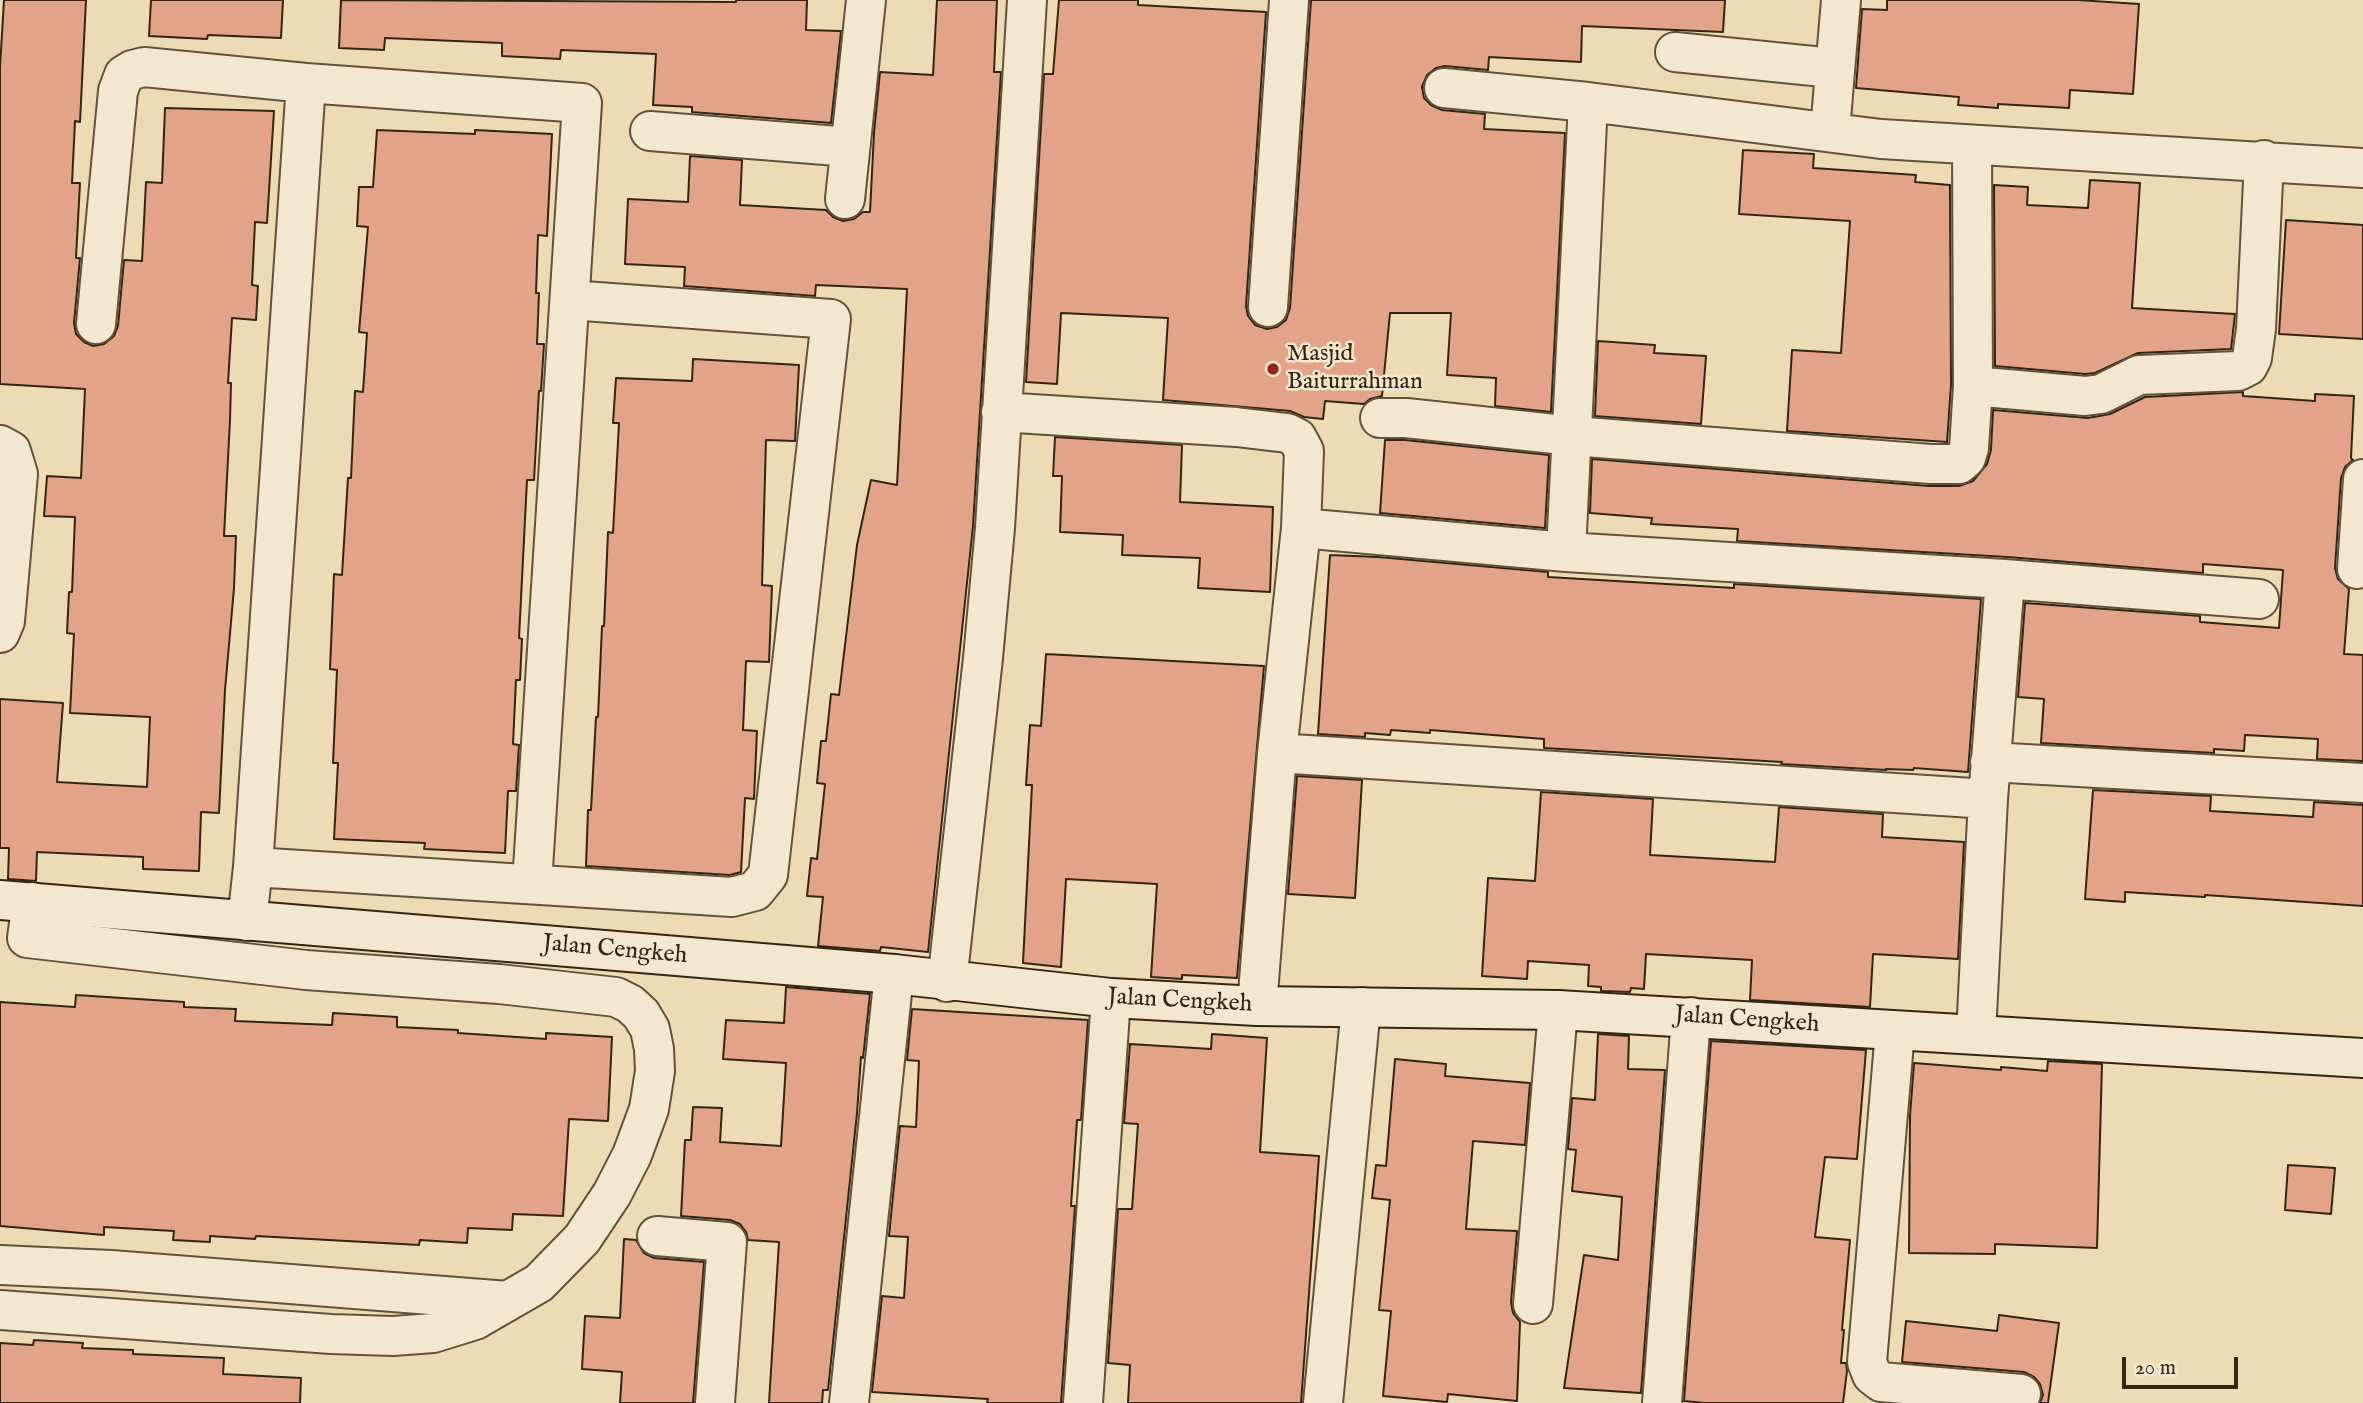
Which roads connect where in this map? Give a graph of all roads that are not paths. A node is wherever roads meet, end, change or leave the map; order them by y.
1 (866, 0) edge
2 (1027, 0) edge
3 (1289, 0) edge
4 (1840, 0) edge
5 (1675, 52) dead end
6 (1833, 68) junction
7 (306, 83) junction
8 (1444, 88) dead end
9 (1587, 102) junction
10 (650, 131) dead end
11 (1830, 131) junction
12 (1972, 145) junction
13 (850, 147) junction
14 (2264, 160) junction
15 (2363, 168) edge
16 (845, 199) dead end
17 (570, 300) junction
18 (1268, 307) dead end
19 (96, 324) dead end
20 (1973, 386) junction
21 (1001, 412) junction
22 (1380, 418) dead end
23 (1573, 436) junction
24 (0, 445) edge
25 (2363, 479) edge
26 (1301, 528) junction
27 (1566, 552) junction
28 (2357, 569) dead end
29 (2005, 579) junction
30 (2259, 599) dead end
31 (0, 632) edge
32 (1278, 753) junction
33 (1990, 762) junction
34 (2363, 783) edge
35 (1988, 799) junction
36 (253, 867) junction
37 (532, 884) junction
38 (15, 919) edge
39 (247, 921) junction
40 (894, 974) junction
41 (947, 982) junction
42 (1111, 998) junction
43 (1257, 1006) junction
44 (1361, 1007) junction
45 (1558, 1010) junction
46 (1691, 1017) junction
47 (1895, 1031) junction
48 (1976, 1034) junction
49 (2363, 1058) edge
50 (657, 1236) dead end
51 (0, 1265) edge
52 (511, 1302) junction
53 (1533, 1304) dead end
54 (0, 1310) edge
55 (2021, 1394) dead end
56 (715, 1403) edge
57 (849, 1403) edge
58 (1083, 1403) edge
59 (1323, 1403) edge
60 (1662, 1403) edge

1 - 13 street
2 - 21 street
3 - 18 street
4 - 6 street
5 - 6 street
6 - 11 street
7 - 17 street
7 - 19 street
7 - 36 street
8 - 9 street
9 - 11 street
9 - 23 street
10 - 13 street
11 - 12 street
12 - 14 street
12 - 20 street
13 - 16 street
14 - 15 street
14 - 20 street
17 - 37 street
17 - 37 street
20 - 23 street
21 - 26 street
21 - 41 street
22 - 23 street
23 - 27 street
24 - 31 street
25 - 28 street
26 - 27 street
26 - 32 street
27 - 29 street
29 - 30 street
29 - 33 street
32 - 35 street
32 - 43 street
33 - 34 street
33 - 35 street
35 - 48 street
36 - 37 street
36 - 39 street
38 - 39 street, Jalan Cengkeh
38 - 52 street
39 - 40 street, Jalan Cengkeh
40 - 41 street, Jalan Cengkeh
40 - 57 street
41 - 42 street, Jalan Cengkeh
42 - 43 street, Jalan Cengkeh
42 - 58 street
43 - 44 street, Jalan Cengkeh
44 - 45 street, Jalan Cengkeh
44 - 59 street
45 - 46 street, Jalan Cengkeh
45 - 53 street
46 - 47 street, Jalan Cengkeh
46 - 60 street
47 - 48 street, Jalan Cengkeh
47 - 55 street
48 - 49 street, Jalan Cengkeh
50 - 56 street
51 - 52 street
52 - 54 street

